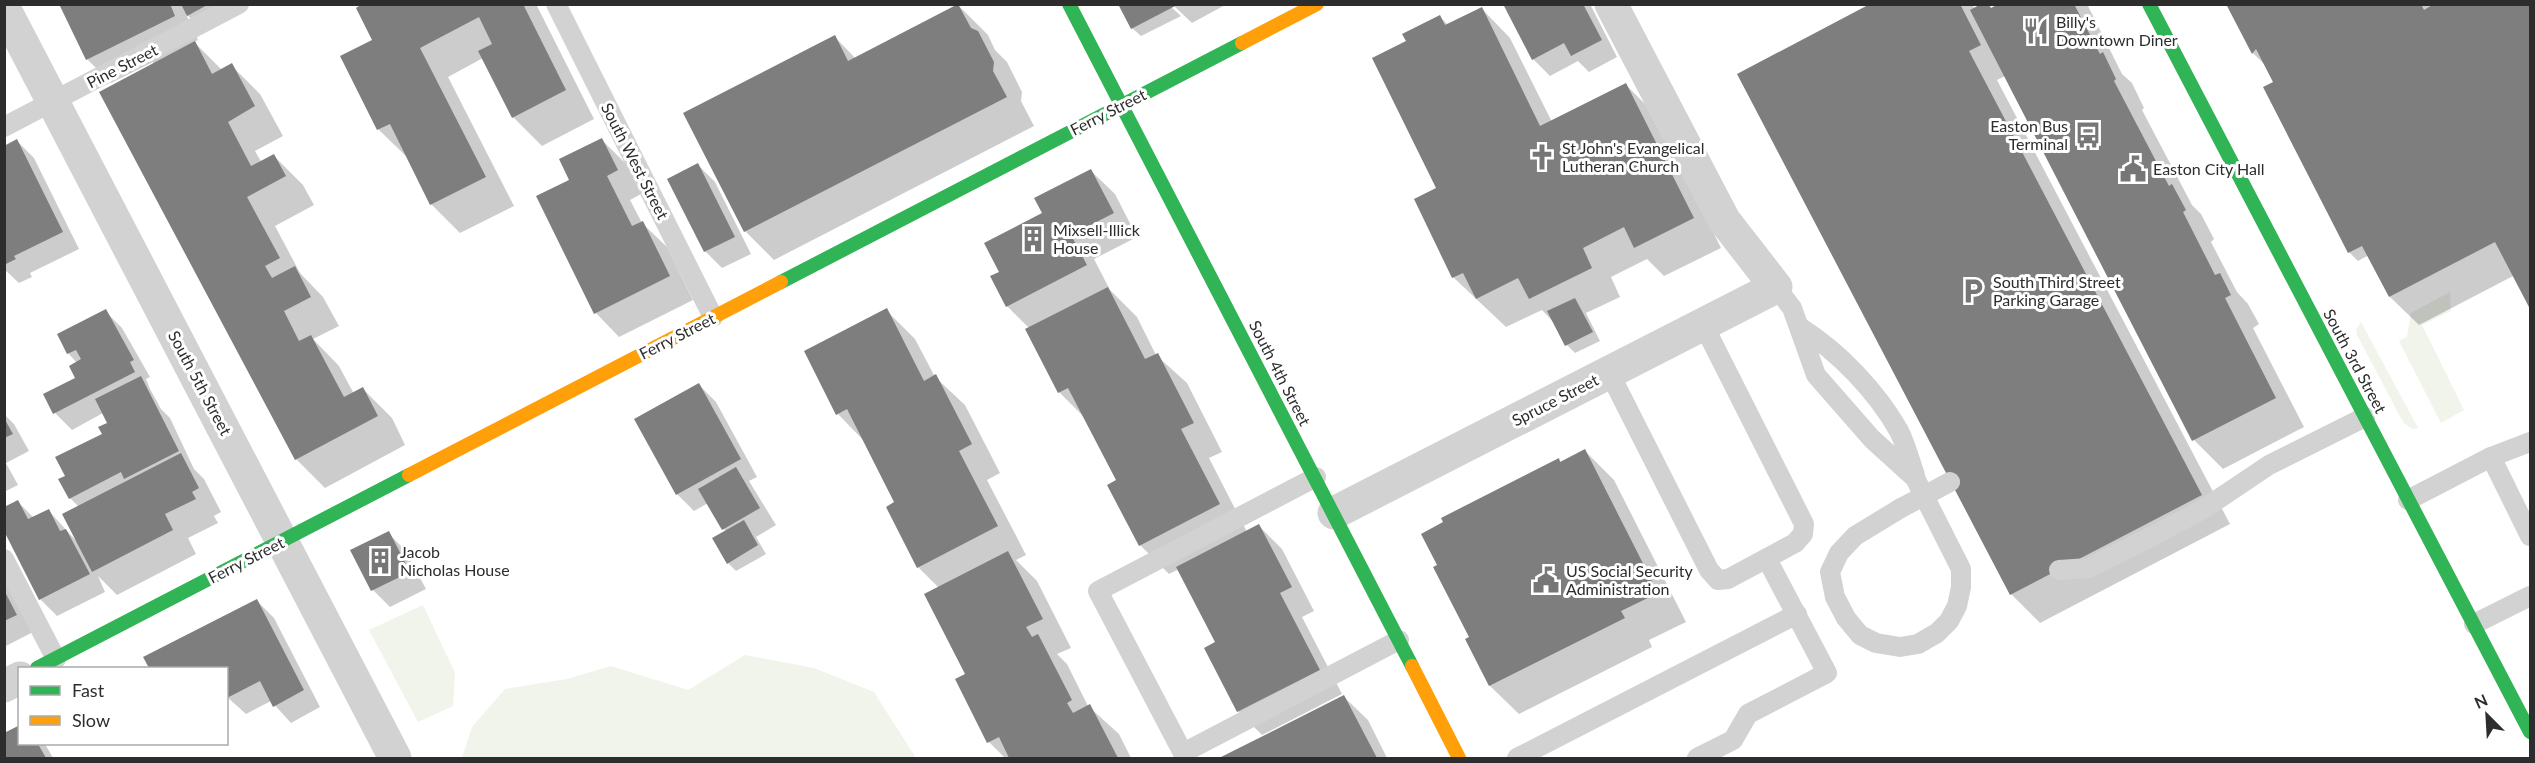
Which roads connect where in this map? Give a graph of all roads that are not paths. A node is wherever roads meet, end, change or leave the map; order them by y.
1 (239, 4) edge
2 (556, 4) edge
3 (1069, 4) edge
4 (1317, 4) edge
5 (1611, 4) edge
6 (2149, 4) edge
7 (4, 8) edge
8 (53, 101) junction
9 (1122, 104) junction
10 (4, 127) edge
11 (1776, 287) junction
12 (713, 317) junction
13 (1703, 324) junction
14 (1801, 328) junction
15 (1609, 372) junction
16 (2365, 417) junction
17 (2530, 442) edge
18 (2491, 458) junction
19 (1316, 477) junction
20 (1915, 478) junction
21 (1950, 482) dead end
22 (2409, 500) junction
23 (1334, 513) junction
24 (2530, 536) edge
25 (282, 542) junction
26 (4, 559) edge
27 (1767, 559) junction
28 (2059, 570) dead end
29 (2530, 596) edge
30 (1797, 614) junction
31 (2474, 624) junction
32 (1399, 640) junction
33 (56, 659) junction
34 (42, 667) edge
35 (18, 679) edge
36 (4, 686) edge
37 (2530, 732) edge
38 (395, 759) edge
39 (1459, 759) edge
40 (1517, 759) edge
41 (1697, 759) edge

1 - 8 lane, Pine Street
2 - 12 lane, South West Street
3 - 9 street, South 4th Street
4 - 9 street, Ferry Street
5 - 11 street
6 - 16 street, South 3rd Street
7 - 8 street, South 5th Street
8 - 10 lane, Pine Street
8 - 25 street, South 5th Street
9 - 12 street, Ferry Street
9 - 19 street, South 4th Street
11 - 13 street, Spruce Street
11 - 14 lane
12 - 25 street, Ferry Street
13 - 15 street, Spruce Street
13 - 27 lane
14 - 20 lane
14 - 20 lane
15 - 23 street, Spruce Street
15 - 27 lane
16 - 22 street, South 3rd Street
16 - 28 lane
17 - 18 lane
18 - 22 lane
18 - 24 lane
19 - 23 street, South 4th Street
19 - 32 lane
20 - 21 lane, bridge
22 - 31 street, South 3rd Street
23 - 32 street, South 4th Street
25 - 33 street, Ferry Street
25 - 38 street, South 5th Street
26 - 33 lane
27 - 30 lane
29 - 31 lane
30 - 40 lane
30 - 41 lane
31 - 37 street, South 3rd Street
32 - 39 street, South 4th Street
33 - 34 street, Ferry Street
35 - 36 street

